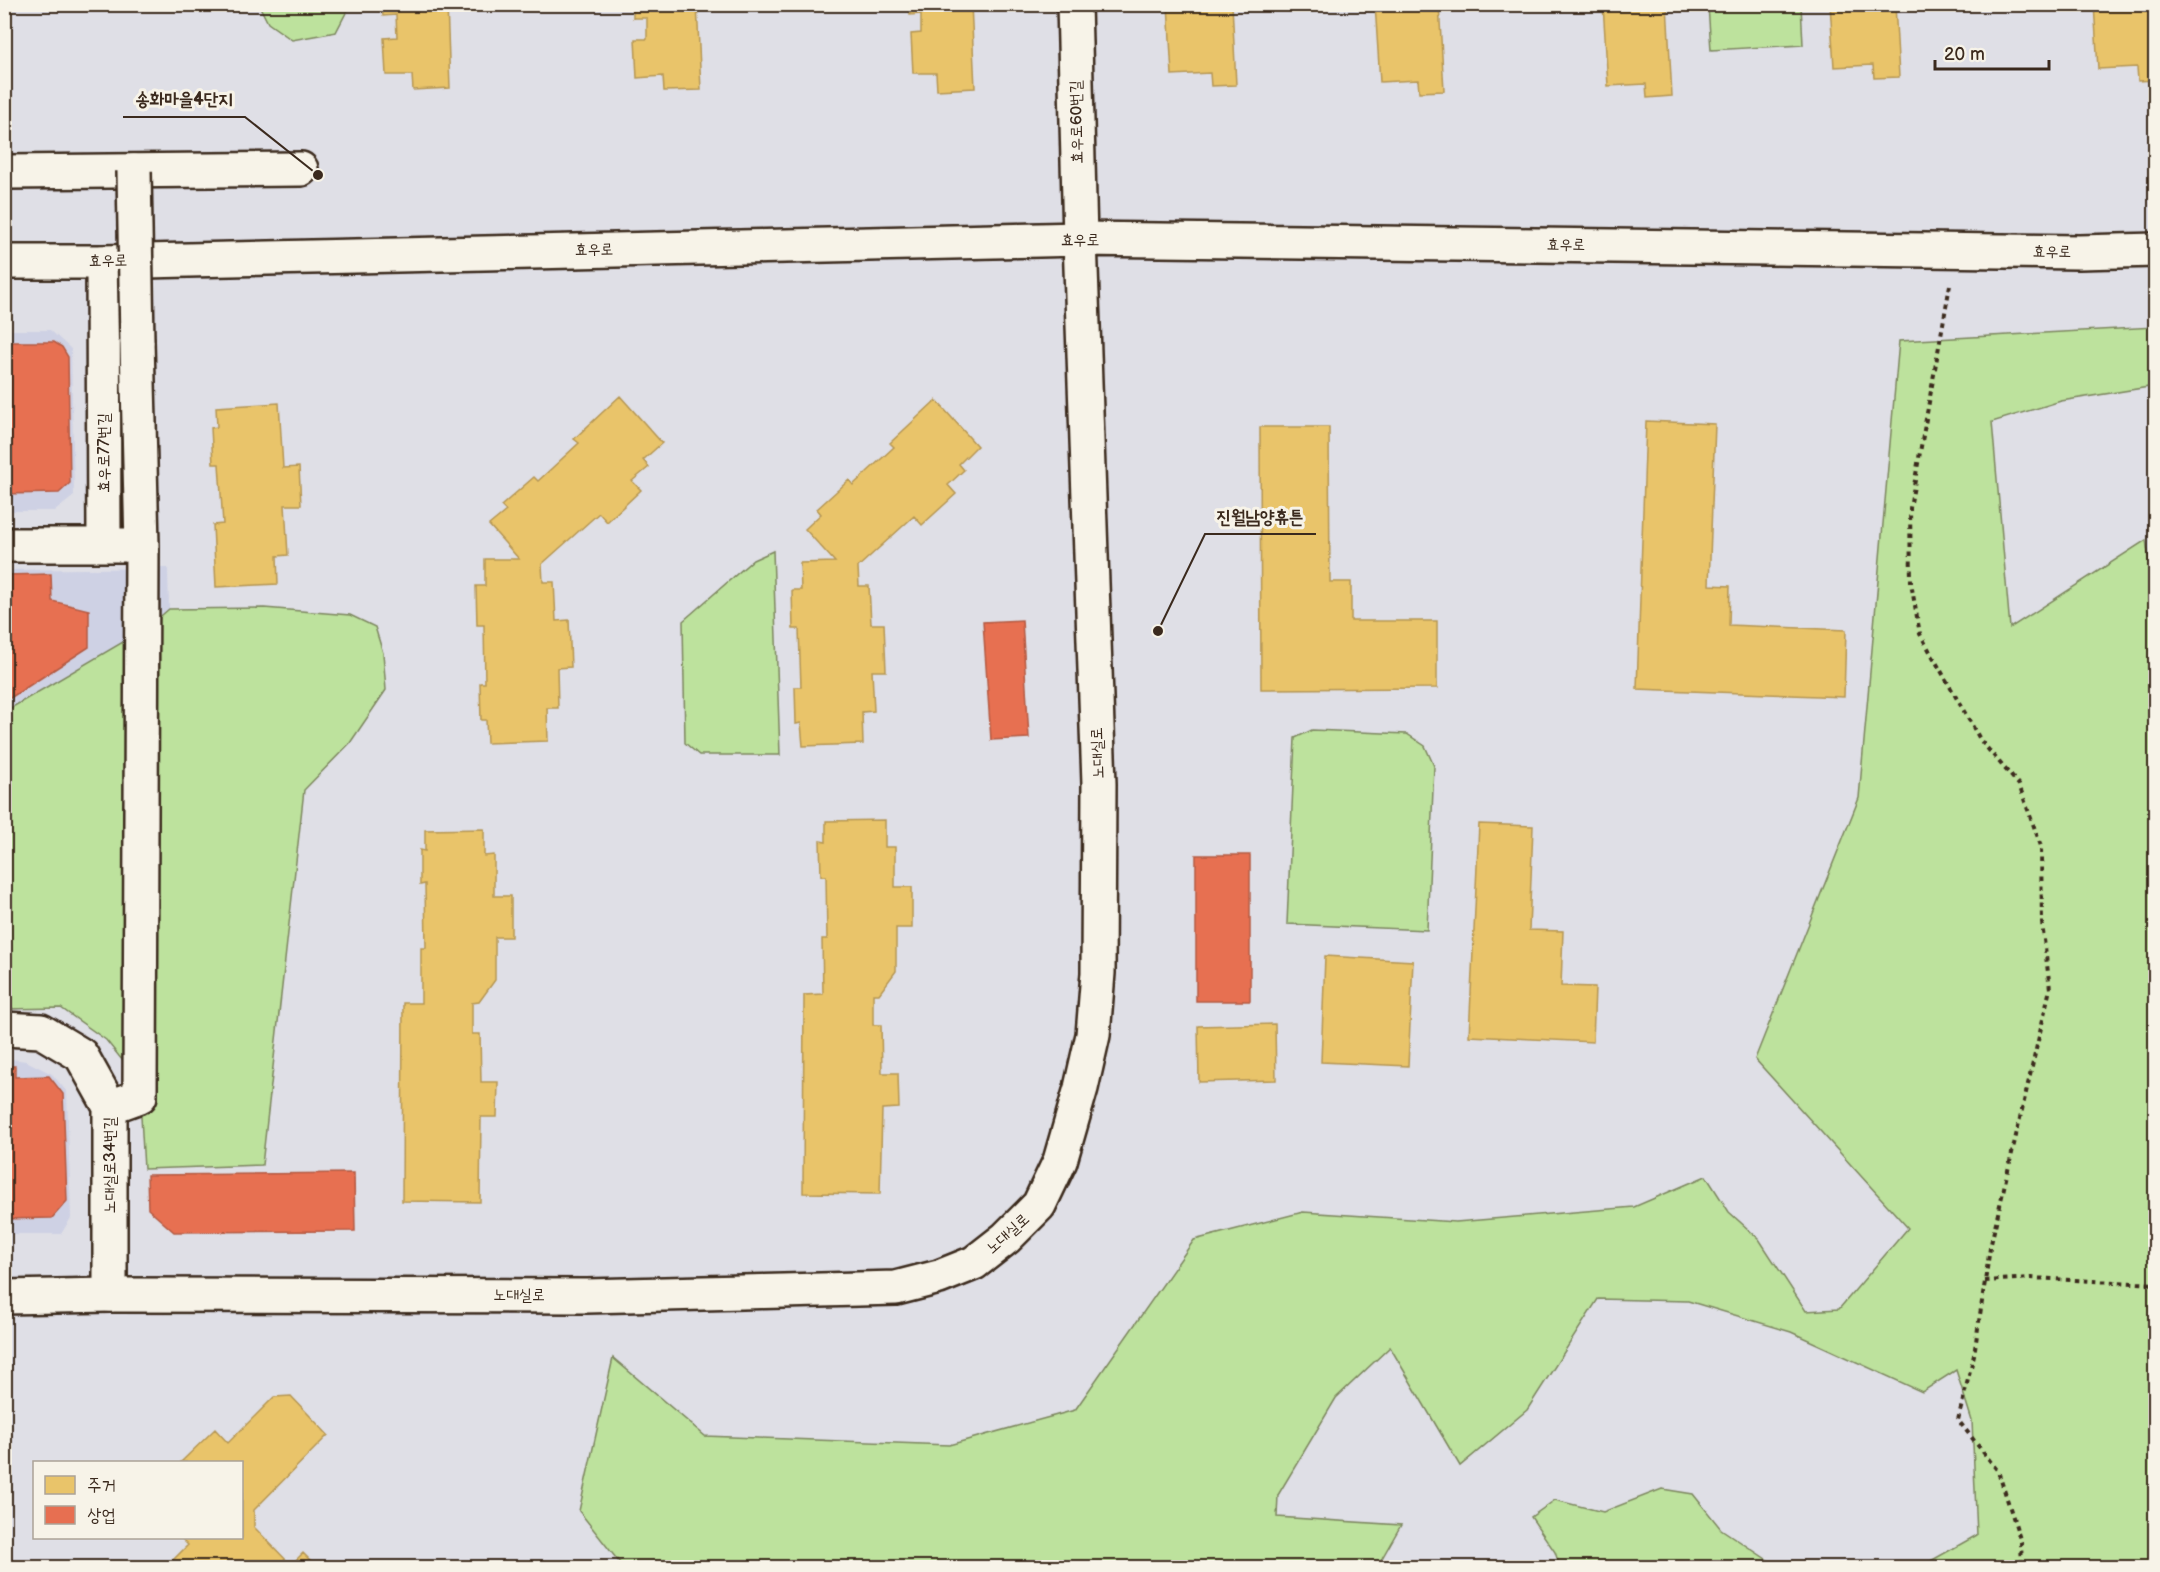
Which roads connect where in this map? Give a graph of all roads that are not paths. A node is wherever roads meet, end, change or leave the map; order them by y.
1 (1074, 4) edge
2 (301, 169) dead end
3 (134, 171) junction
4 (7, 172) dead end
5 (1080, 239) junction
6 (2156, 250) edge
7 (4, 262) edge
8 (103, 262) junction
9 (4, 545) edge
10 (104, 545) junction
11 (142, 545) junction
12 (4, 1029) edge
13 (110, 1107) junction
14 (110, 1294) junction
15 (4, 1297) edge

1 - 5 main road, 효우로60번길
2 - 3 main road
3 - 4 main road
3 - 11 main road, bridge
5 - 6 main road, 효우로
5 - 8 main road, 효우로
5 - 14 main road, 노대실로
7 - 8 main road, 효우로
8 - 10 main road, 효우로77번길
9 - 10 main road
10 - 11 main road
11 - 13 main road
12 - 13 main road, 노대실로34번길
13 - 14 main road, 노대실로34번길
14 - 15 main road, 노대실로

